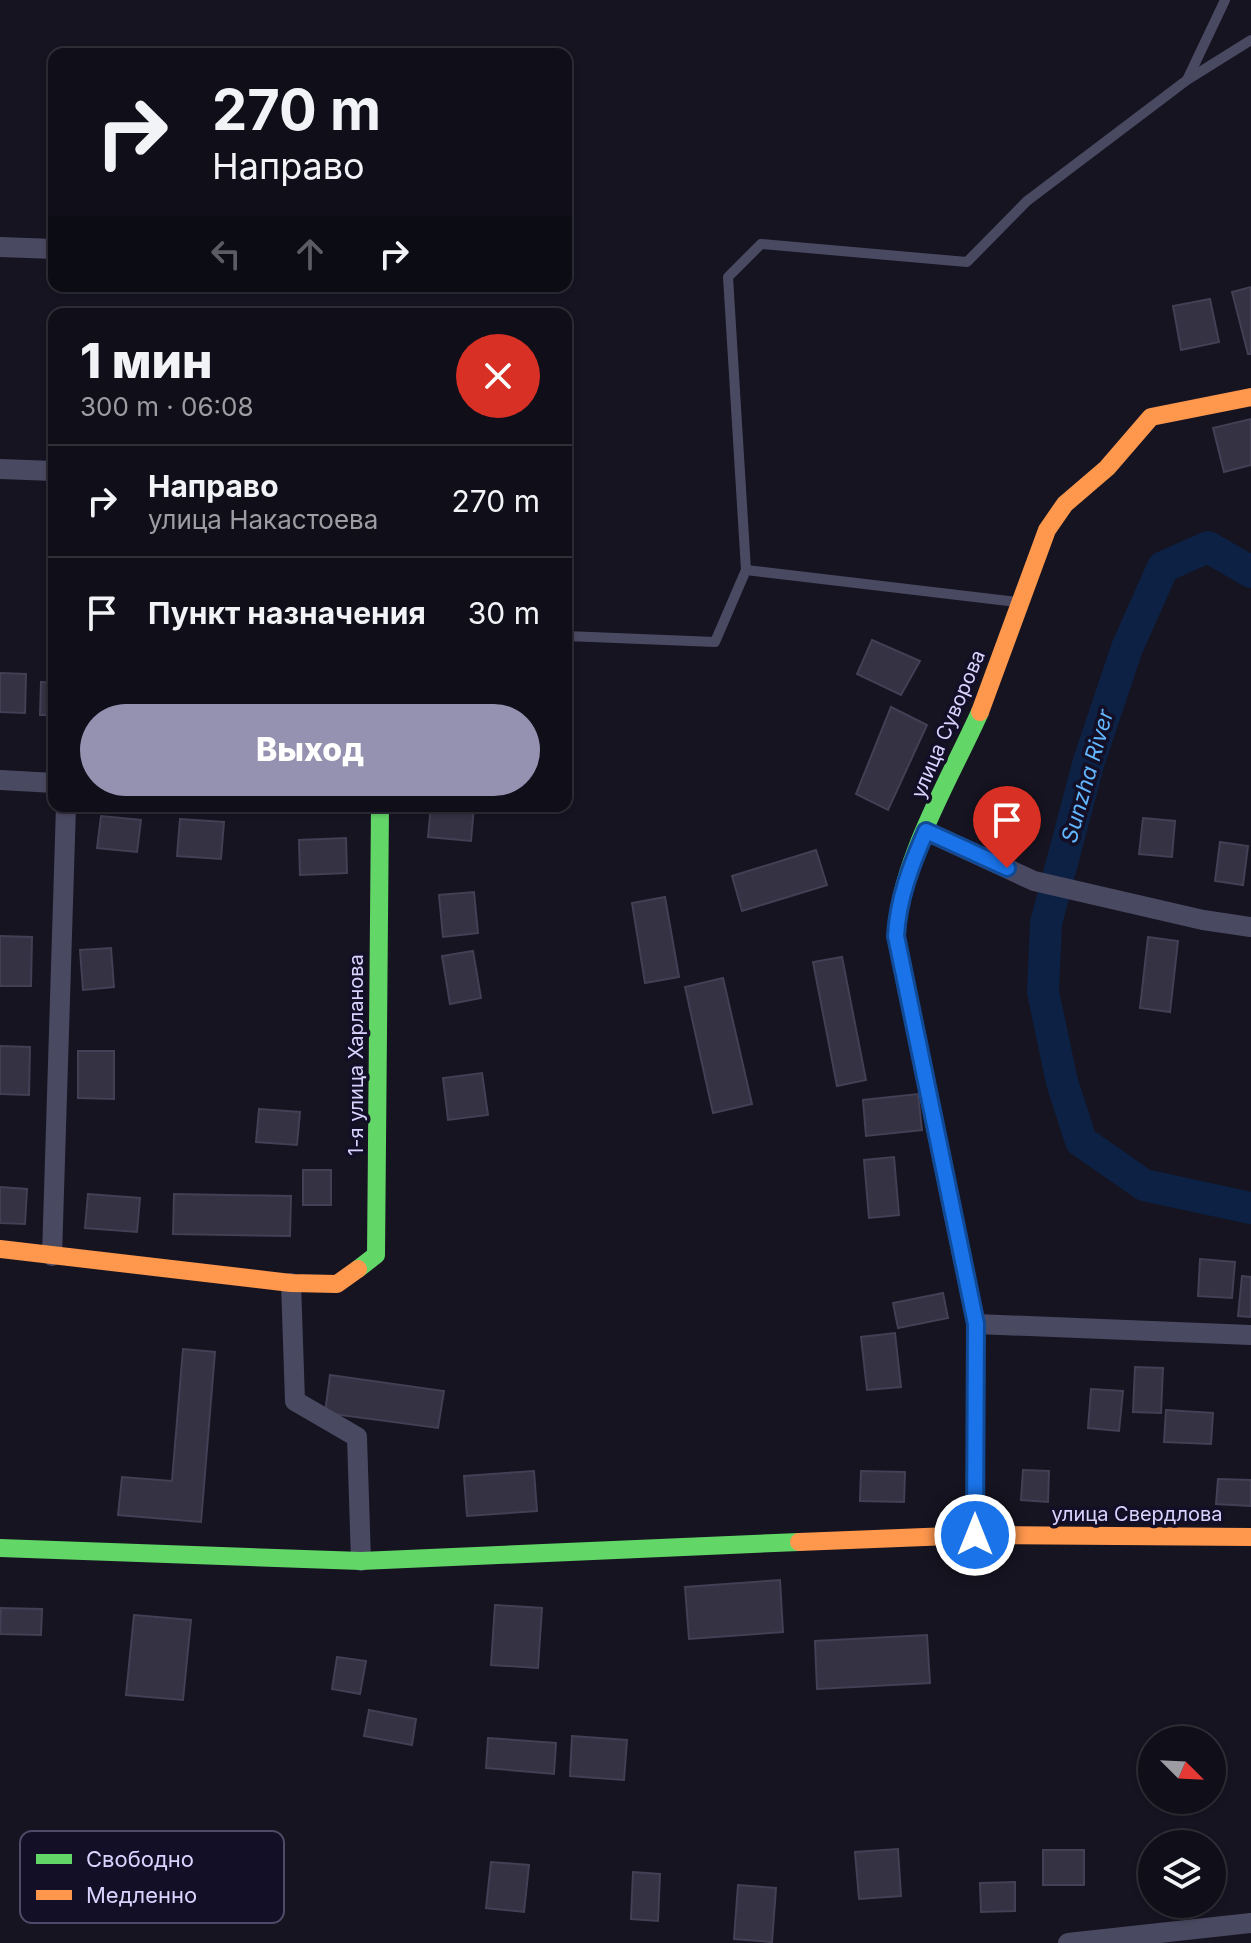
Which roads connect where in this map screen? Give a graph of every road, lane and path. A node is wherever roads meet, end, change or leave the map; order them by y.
1 (1225, 0) edge
2 (1251, 40) edge
3 (1187, 80) junction
4 (0, 247) edge
5 (48, 249) edge
6 (1251, 397) edge
7 (0, 469) edge
8 (48, 471) edge
9 (746, 570) junction
10 (1019, 603) junction
11 (572, 636) edge
12 (0, 780) edge
13 (48, 783) edge
14 (66, 812) edge
15 (380, 812) edge
16 (926, 831) junction
17 (1251, 927) edge
18 (0, 1249) edge
19 (52, 1256) junction
20 (291, 1283) junction
21 (976, 1324) junction
22 (1251, 1335) edge
23 (975, 1535) junction
24 (1251, 1537) edge
25 (0, 1548) edge
26 (361, 1561) junction
27 (1251, 1923) edge
28 (1168, 1938) edge
29 (1068, 1943) edge

1 - 3 lane
2 - 3 lane
3 - 9 lane
4 - 5 street
6 - 10 street, улица Суворова
7 - 8 street
9 - 10 lane
9 - 11 lane
10 - 16 street, улица Суворова
12 - 13 street
14 - 19 street
15 - 20 street, 1-я улица Харланова
16 - 17 street
16 - 21 street, улица Суворова
18 - 19 street
19 - 20 street
20 - 26 street
21 - 22 street
21 - 23 street, улица Суворова
23 - 24 street, улица Свердлова
23 - 26 street, улица Свердлова
25 - 26 street, улица Свердлова
27 - 28 street
28 - 29 street

